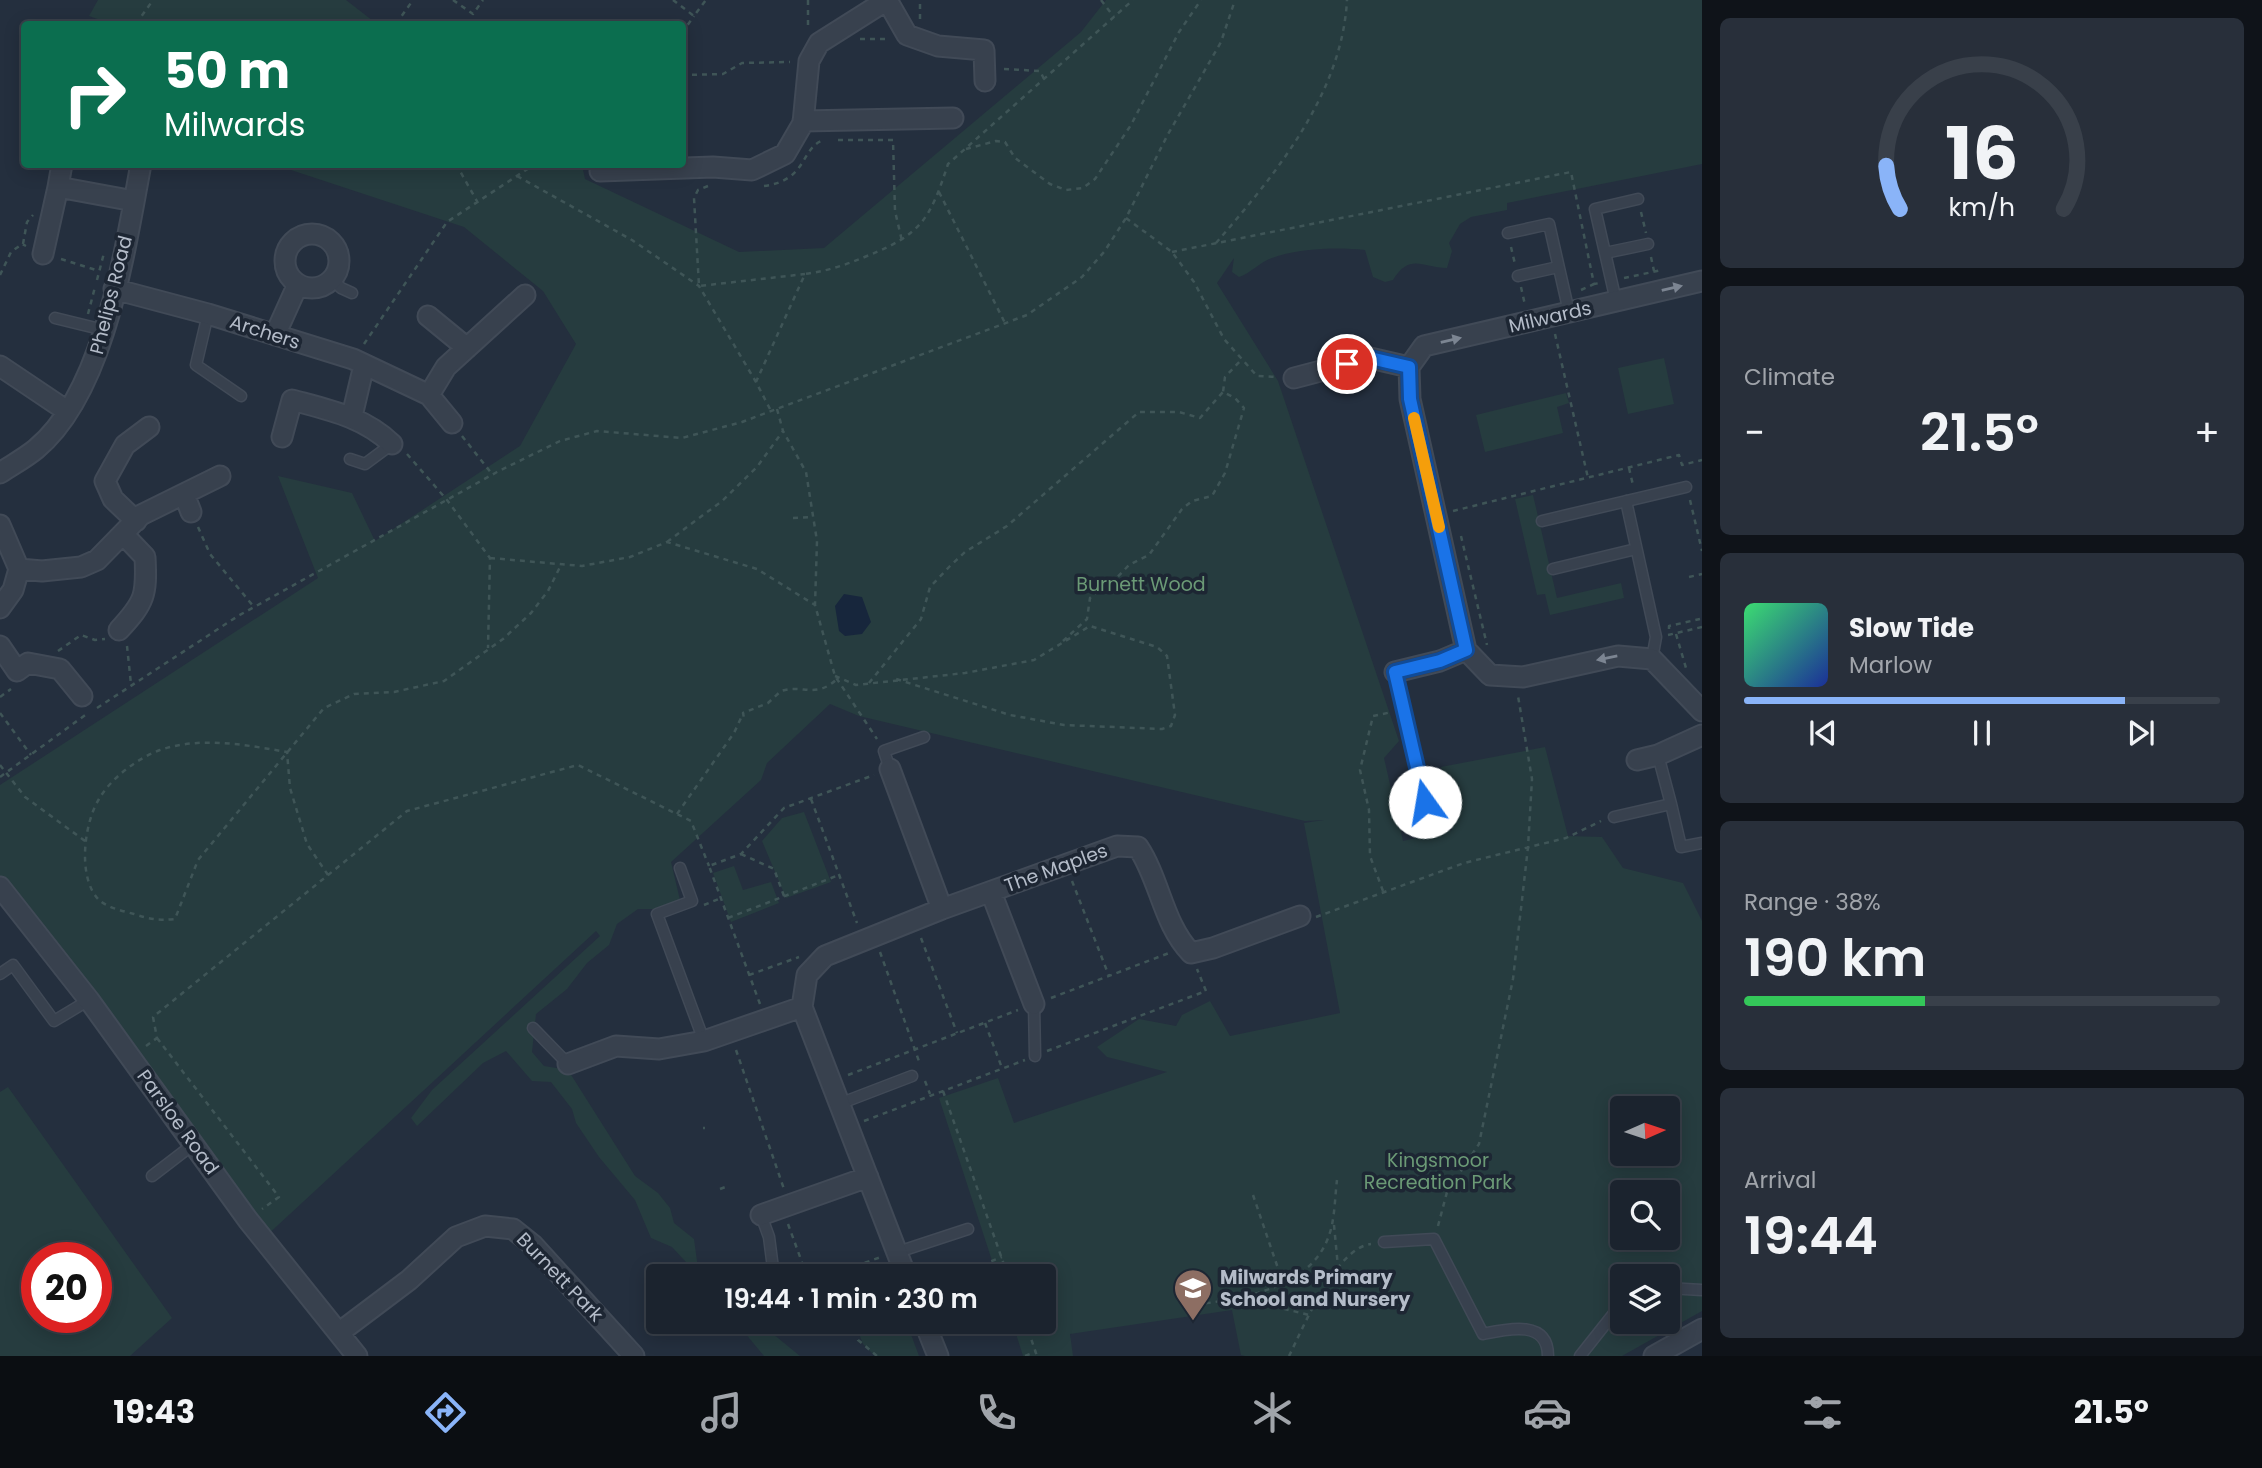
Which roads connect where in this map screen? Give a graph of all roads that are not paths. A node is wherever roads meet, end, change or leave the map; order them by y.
1 (985, 75) road end
2 (953, 118) dead end
3 (803, 121) junction
4 (61, 168) edge
5 (140, 168) edge
6 (685, 168) edge
7 (686, 168) edge
8 (600, 171) dead end
9 (58, 187) junction
10 (1639, 198) dead end
11 (134, 201) junction
12 (1508, 233) dead end
13 (1648, 244) dead end
14 (1605, 253) junction
15 (43, 254) road end
16 (1558, 267) junction
17 (1518, 276) dead end
18 (332, 279) junction
19 (1702, 281) edge
20 (298, 284) junction
21 (114, 289) junction
22 (352, 293) dead end
23 (525, 295) dead end
24 (1616, 301) junction
25 (208, 314) junction
26 (1560, 314) junction
27 (428, 316) dead end
28 (55, 318) dead end
29 (94, 328) junction
30 (275, 335) junction
31 (467, 348) junction
32 (359, 362) junction
33 (0, 366) edge
34 (1409, 367) junction
35 (1294, 378) road end
36 (429, 395) junction
37 (241, 396) dead end
38 (67, 411) junction
39 (352, 416) junction
40 (452, 423) road end
41 (149, 427) dead end
42 (282, 437) dead end
43 (392, 444) joint
44 (350, 459) dead end
45 (0, 473) edge
46 (220, 476) dead end
47 (1686, 487) road end
48 (1631, 500) junction
49 (1542, 521) dead end
50 (0, 525) edge
51 (130, 528) junction
52 (1636, 548) junction
53 (19, 569) junction
54 (1553, 569) dead end
55 (0, 608) edge
56 (120, 630) road end
57 (1466, 650) junction
58 (1, 651) edge
59 (1652, 659) junction
60 (1395, 672) joint
61 (82, 696) dead end
62 (1702, 712) edge
63 (1702, 735) edge
64 (924, 737) dead end
65 (1658, 755) junction
66 (887, 760) joint
67 (1637, 760) dead end
68 (1671, 804) junction
69 (1614, 817) road end
70 (1431, 824) dead end
71 (1702, 843) edge
72 (680, 868) dead end
73 (0, 887) edge
74 (991, 892) junction
75 (942, 909) junction
76 (1300, 916) road end
77 (0, 974) edge
78 (89, 1000) junction
79 (1034, 1004) joint
80 (802, 1007) junction
81 (533, 1028) dead end
82 (704, 1041) junction
83 (1035, 1056) dead end
84 (568, 1064) joint
85 (912, 1076) dead end
86 (839, 1104) junction
87 (195, 1143) junction
88 (152, 1176) dead end
89 (868, 1177) junction
90 (761, 1215) joint
91 (968, 1229) dead end
92 (1384, 1242) road end
93 (889, 1255) junction
94 (772, 1264) edge
95 (896, 1264) edge
96 (1680, 1289) edge
97 (1702, 1290) edge
98 (1610, 1318) edge
99 (1702, 1329) edge
100 (340, 1332) junction
101 (357, 1356) edge
102 (634, 1356) edge
103 (1548, 1356) edge
104 (1580, 1356) edge
105 (1654, 1356) edge

1 - 3 street
2 - 3 street
3 - 7 street
4 - 9 street
5 - 11 street, Phelips Road
6 - 8 street
9 - 11 street
9 - 15 street
10 - 14 lane
11 - 21 street, Phelips Road
12 - 16 lane
13 - 14 lane
14 - 24 lane
16 - 17 lane
16 - 26 lane
18 - 20 street
18 - 20 street
18 - 22 lane
24 -> 19 street, Milwards
20 - 30 street
21 - 25 street, Archers
21 - 29 street, Phelips Road
23 - 31 street
24 - 26 street, Milwards
25 - 30 street, Archers
25 - 37 lane
34 -> 26 street, Milwards
27 - 31 street
28 - 29 lane
29 - 38 street, Phelips Road
30 - 32 street, Archers
31 - 36 street
32 - 36 street, Archers
32 - 39 street
33 - 38 street
34 - 35 street
34 - 57 street
36 - 40 street
38 - 45 street, Phelips Road
39 - 42 street
39 - 43 street
41 - 51 street
43 - 44 lane
46 - 51 street
47 - 48 lane
48 - 49 lane
48 - 52 lane
50 - 53 street
51 - 53 street
51 - 56 street
52 - 54 lane
52 - 59 lane
53 - 55 street
59 -> 57 street
57 - 60 street
58 - 61 street
59 - 62 street
60 - 70 lane
63 - 65 street
64 - 66 lane
65 - 67 street
65 - 68 lane
66 - 75 street
68 - 69 lane
68 - 71 lane
72 - 82 lane
73 - 78 street, Parsloe Road
74 - 75 street, The Maples
74 - 76 street, The Maples
74 - 79 street, The Maples
75 - 80 street, The Maples
77 - 78 lane
78 - 87 street, Parsloe Road
79 - 83 lane
80 - 82 street
80 - 86 street
81 - 84 lane
82 - 84 street
85 - 86 lane
86 - 89 street
87 - 88 lane
87 - 100 street, Parsloe Road
89 - 90 street
89 - 93 street
90 - 94 lane
91 - 93 lane
92 - 103 lane
93 - 95 street
96 - 97 lane
98 - 104 lane
99 - 105 street
100 - 101 street, Parsloe Road
100 - 102 street, Burnett Park

